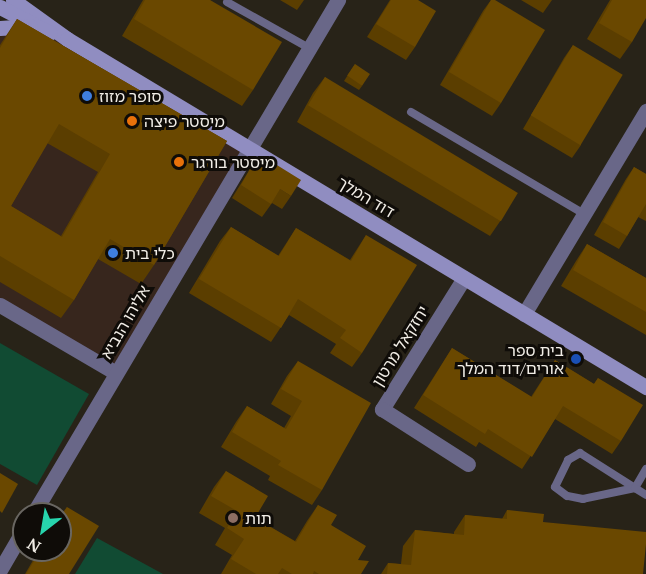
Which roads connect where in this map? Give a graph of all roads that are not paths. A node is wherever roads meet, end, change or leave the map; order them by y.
1 (13, 0) edge
2 (33, 0) edge
3 (338, 0) edge
4 (227, 2) dead end
5 (0, 7) edge
6 (41, 25) junction
7 (0, 28) edge
8 (309, 48) junction
9 (646, 111) edge
10 (411, 112) dead end
11 (249, 148) junction
12 (584, 214) junction
13 (464, 278) junction
14 (0, 305) edge
15 (524, 314) junction
16 (116, 373) junction
17 (646, 387) edge
18 (468, 464) dead end
19 (646, 470) edge
20 (635, 488) junction
21 (646, 495) edge
22 (40, 502) edge
23 (12, 550) edge
24 (0, 570) edge

1 - 6 street, דוד המלך
2 - 6 street
3 - 8 street, אליהו הנביא
4 - 8 lane
5 - 6 street, דוד המלך
6 - 7 street
6 - 11 street, דוד המלך
8 - 11 street, אליהו הנביא
9 - 12 street
10 - 12 lane
11 - 13 street, דוד המלך
11 - 16 street, אליהו הנביא
12 - 15 street
13 - 15 street, דוד המלך
13 - 18 street, יחזקאל מרטון
14 - 16 street
15 - 17 street, דוד המלך
16 - 22 street, אליהו הנביא
19 - 20 lane
20 - 20 lane
20 - 21 lane
23 - 24 street

